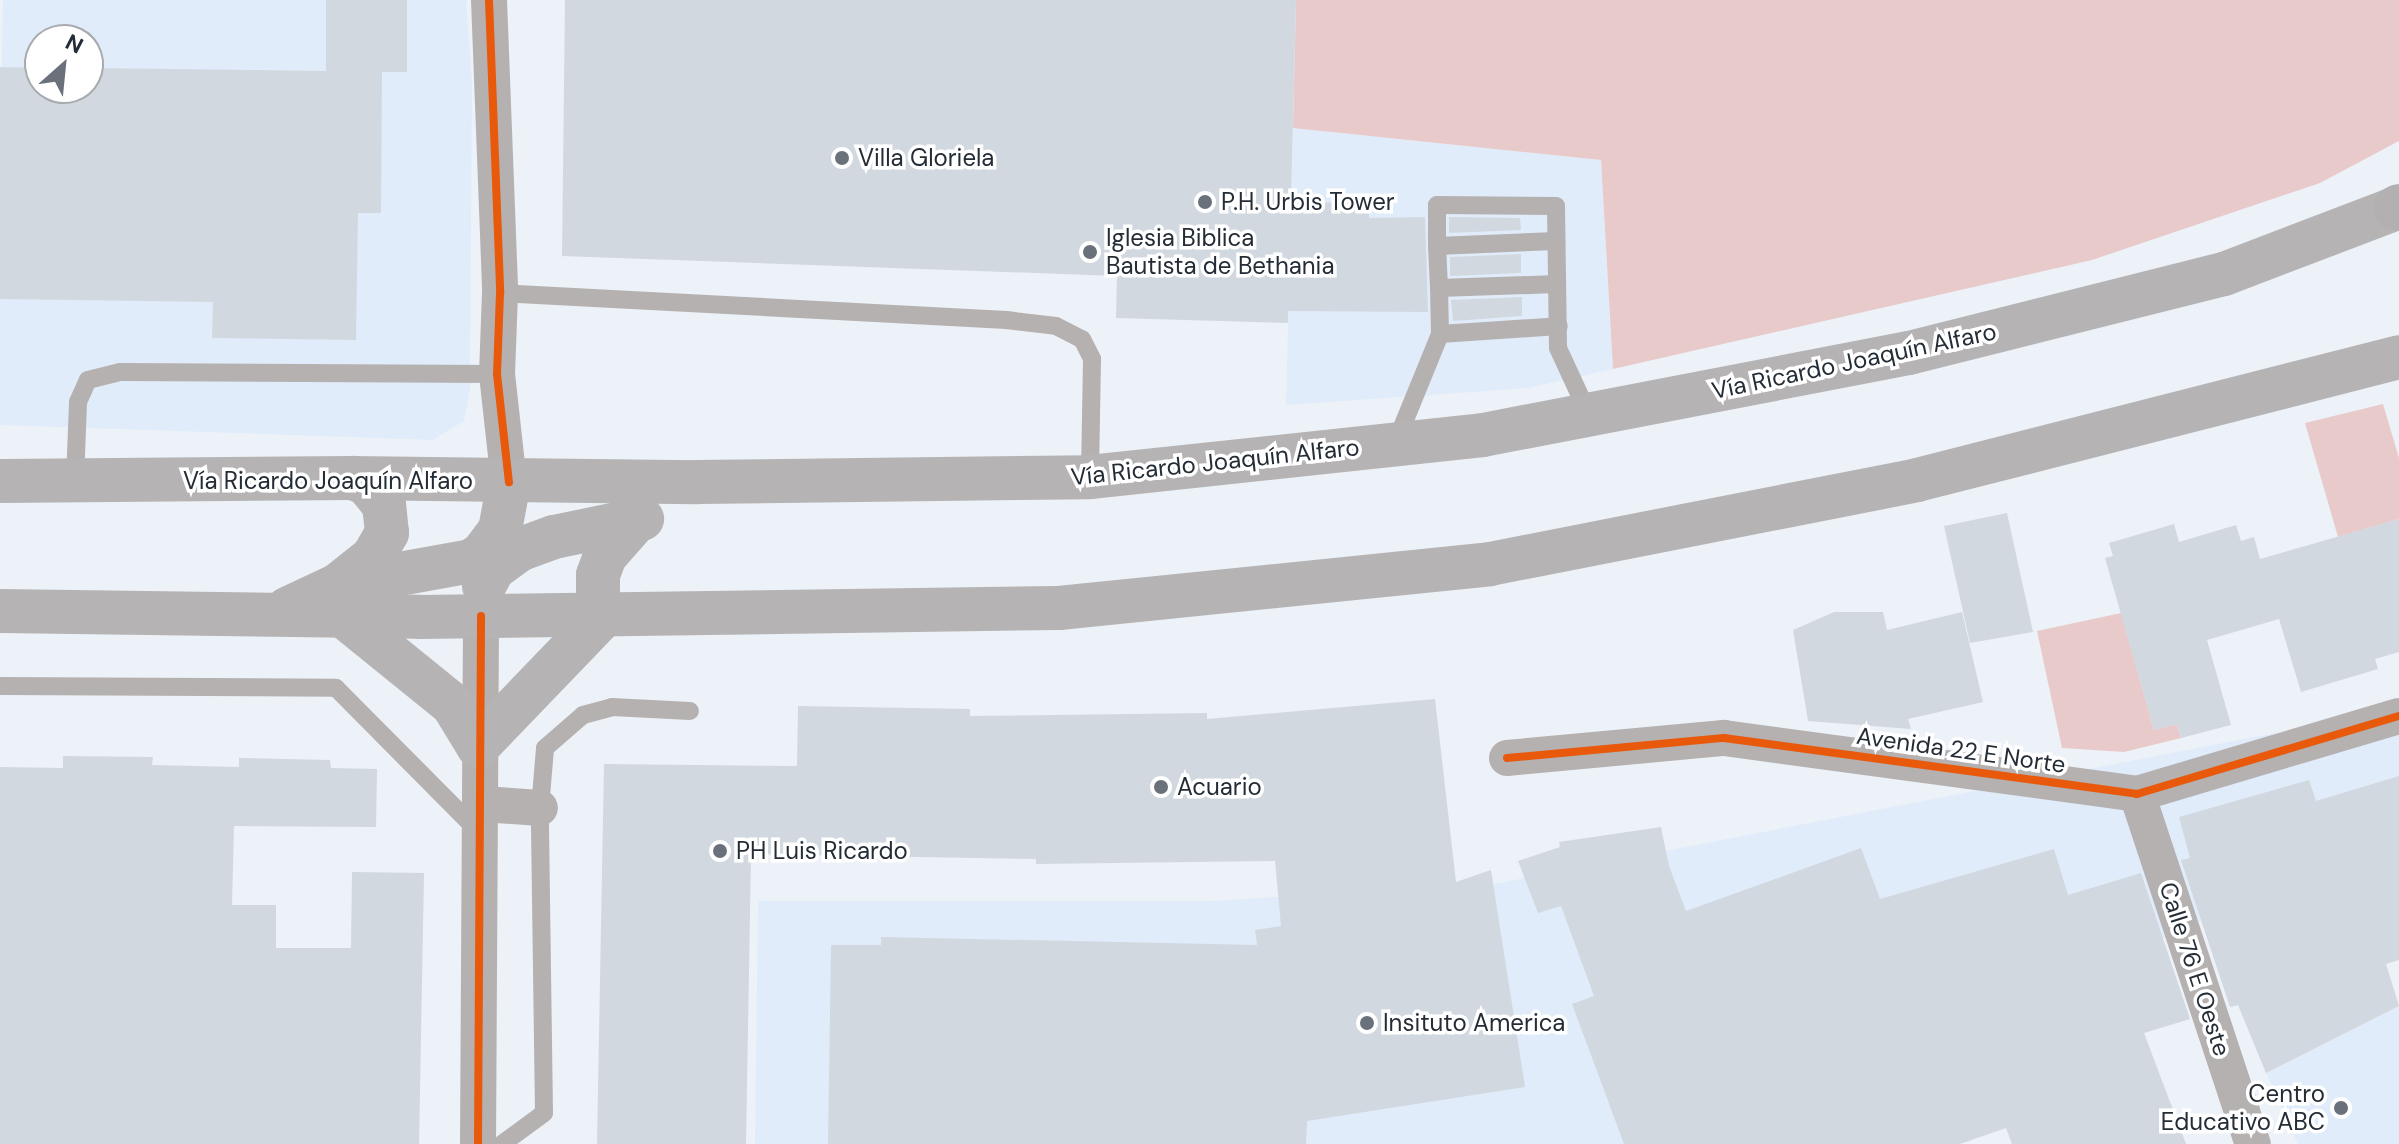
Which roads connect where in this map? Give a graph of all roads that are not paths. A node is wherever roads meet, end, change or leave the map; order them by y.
1 (489, 0) edge
2 (2398, 207) edge
3 (1556, 241) junction
4 (1437, 246) junction
5 (1557, 284) junction
6 (1439, 288) junction
7 (500, 293) junction
8 (1559, 326) junction
9 (1440, 334) junction
10 (2399, 357) edge
11 (497, 374) junction
12 (1589, 415) junction
13 (1395, 444) junction
14 (1090, 477) junction
15 (352, 478) junction
16 (0, 481) edge
17 (75, 481) junction
18 (509, 482) junction
19 (697, 482) junction
20 (634, 523) junction
21 (340, 600) junction
22 (0, 611) edge
23 (481, 616) junction
24 (603, 616) junction
25 (0, 686) edge
26 (690, 711) dead end
27 (2399, 716) edge
28 (478, 746) junction
29 (1507, 758) dead end
30 (2137, 794) junction
31 (540, 808) junction
32 (482, 819) junction
33 (478, 1144) edge
34 (502, 1144) edge
35 (2253, 1144) edge

1 - 7 street
2 - 12 main road, Vía Ricardo Joaquín Alfaro
3 - 4 lane
3 - 4 lane
3 - 5 lane
4 - 6 lane
5 - 6 lane
5 - 8 lane
6 - 9 lane
7 - 11 street
7 - 14 lane
8 - 9 lane
8 - 12 lane
9 - 13 lane
10 - 24 main road
11 - 17 lane
11 - 18 street
12 - 13 main road, Vía Ricardo Joaquín Alfaro
13 - 14 main road, Vía Ricardo Joaquín Alfaro
14 - 19 main road, Vía Ricardo Joaquín Alfaro
15 - 17 main road, Vía Ricardo Joaquín Alfaro
15 - 18 main road, Vía Ricardo Joaquín Alfaro
15 - 21 main road
16 - 17 main road, Vía Ricardo Joaquín Alfaro
18 - 19 main road, Vía Ricardo Joaquín Alfaro
18 - 21 main road
19 - 20 main road
20 - 23 main road
20 - 24 main road
21 - 22 main road
21 - 23 main road
21 - 28 main road
23 - 24 main road
23 - 28 street
24 - 28 main road
25 - 32 lane
26 - 31 lane
27 - 30 street, Avenida 22 E Norte
28 - 32 street
29 - 30 street, Avenida 22 E Norte
30 - 35 street, Calle 76 E Oeste
31 - 32 street
31 - 34 lane
32 - 33 street

